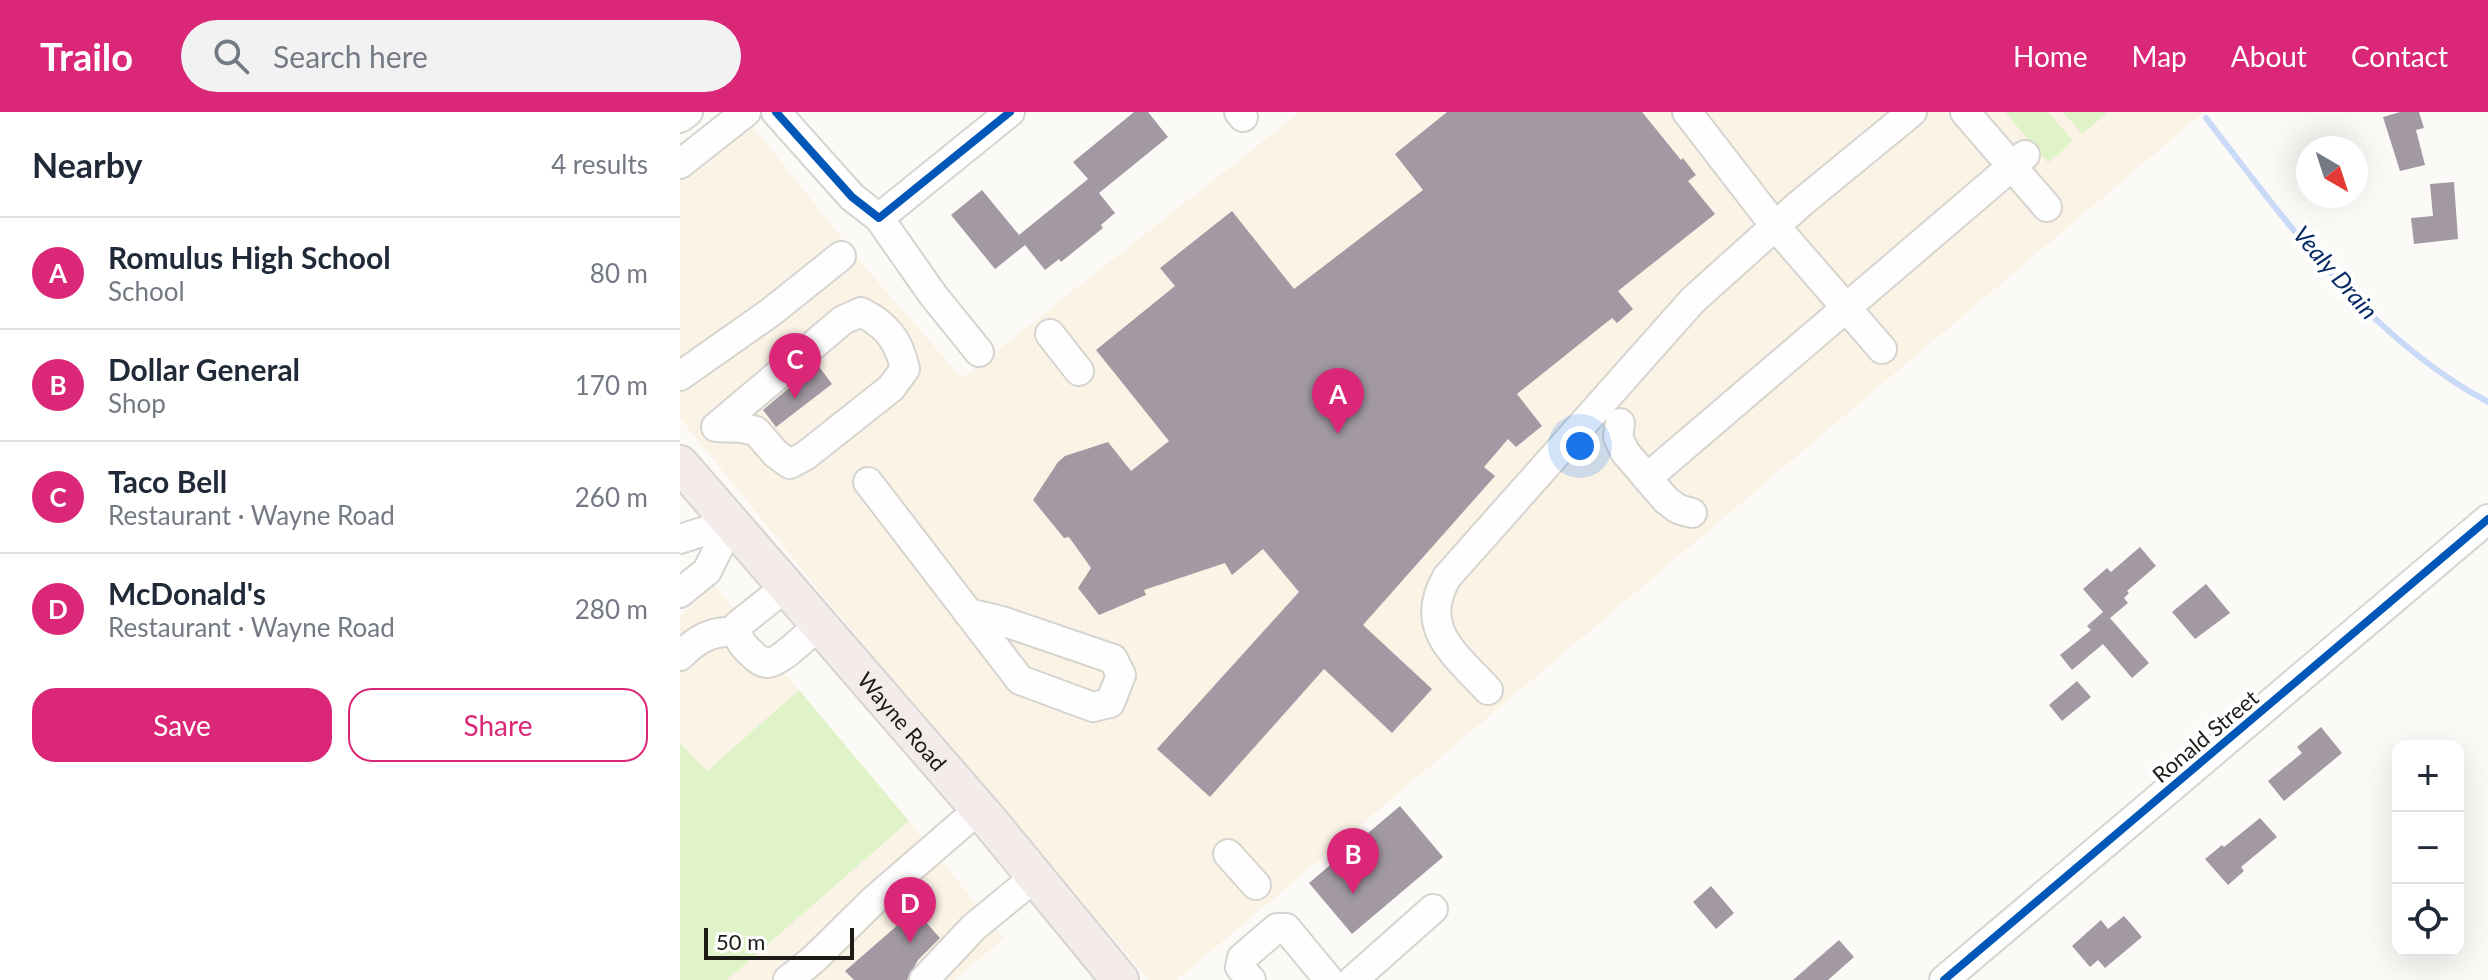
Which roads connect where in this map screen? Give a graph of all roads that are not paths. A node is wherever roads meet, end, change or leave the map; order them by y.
1 (688, 112) edge
2 (746, 112) edge
3 (776, 112) edge
4 (1010, 112) edge
5 (1687, 112) edge
6 (1912, 112) edge
7 (1965, 112) edge
8 (680, 118) edge
9 (2018, 160) junction
10 (680, 164) edge
11 (2047, 207) dead end
12 (879, 218) junction
13 (1775, 226) junction
14 (841, 256) dead end
15 (1845, 307) junction
16 (1050, 334) dead end
17 (1882, 349) dead end
18 (979, 352) dead end
19 (1079, 371) dead end
20 (680, 376) edge
21 (751, 396) joint
22 (1620, 423) dead end
23 (683, 473) edge
24 (1647, 478) junction
25 (868, 482) dead end
26 (1692, 513) dead end
27 (2488, 519) edge
28 (731, 523) junction
29 (680, 539) edge
30 (787, 586) junction
31 (680, 593) edge
32 (968, 613) junction
33 (820, 624) junction
34 (737, 632) junction
35 (680, 656) edge
36 (1488, 690) dead end
37 (979, 809) junction
38 (1228, 854) dead end
39 (1035, 877) junction
40 (1256, 885) dead end
41 (1433, 909) dead end
42 (788, 980) edge
43 (924, 980) edge
44 (1120, 980) edge
45 (1251, 980) edge
46 (1329, 980) edge
47 (1353, 980) edge
48 (1944, 980) edge

1 - 8 street
2 - 10 street
3 - 12 street
4 - 12 street
5 - 13 street
6 - 13 street
7 - 9 street
9 - 11 street
9 - 15 street
12 - 18 street
13 - 15 street
13 - 36 street
14 - 20 street
15 - 17 street
15 - 24 street
16 - 19 street
21 - 21 street
22 - 24 street
23 - 28 main road, Wayne Road
24 - 26 street
25 - 32 street
27 - 48 street, Ronald Street
28 - 29 street
28 - 30 main road, Wayne Road
28 - 31 street
30 - 33 main road, Wayne Road
30 - 34 street
32 - 32 street
33 - 34 street
33 - 37 main road, Wayne Road
34 - 35 street
37 - 39 main road, Wayne Road
37 - 42 street
38 - 40 street
39 - 43 street
39 - 44 main road, Wayne Road
41 - 47 street
45 - 46 street

